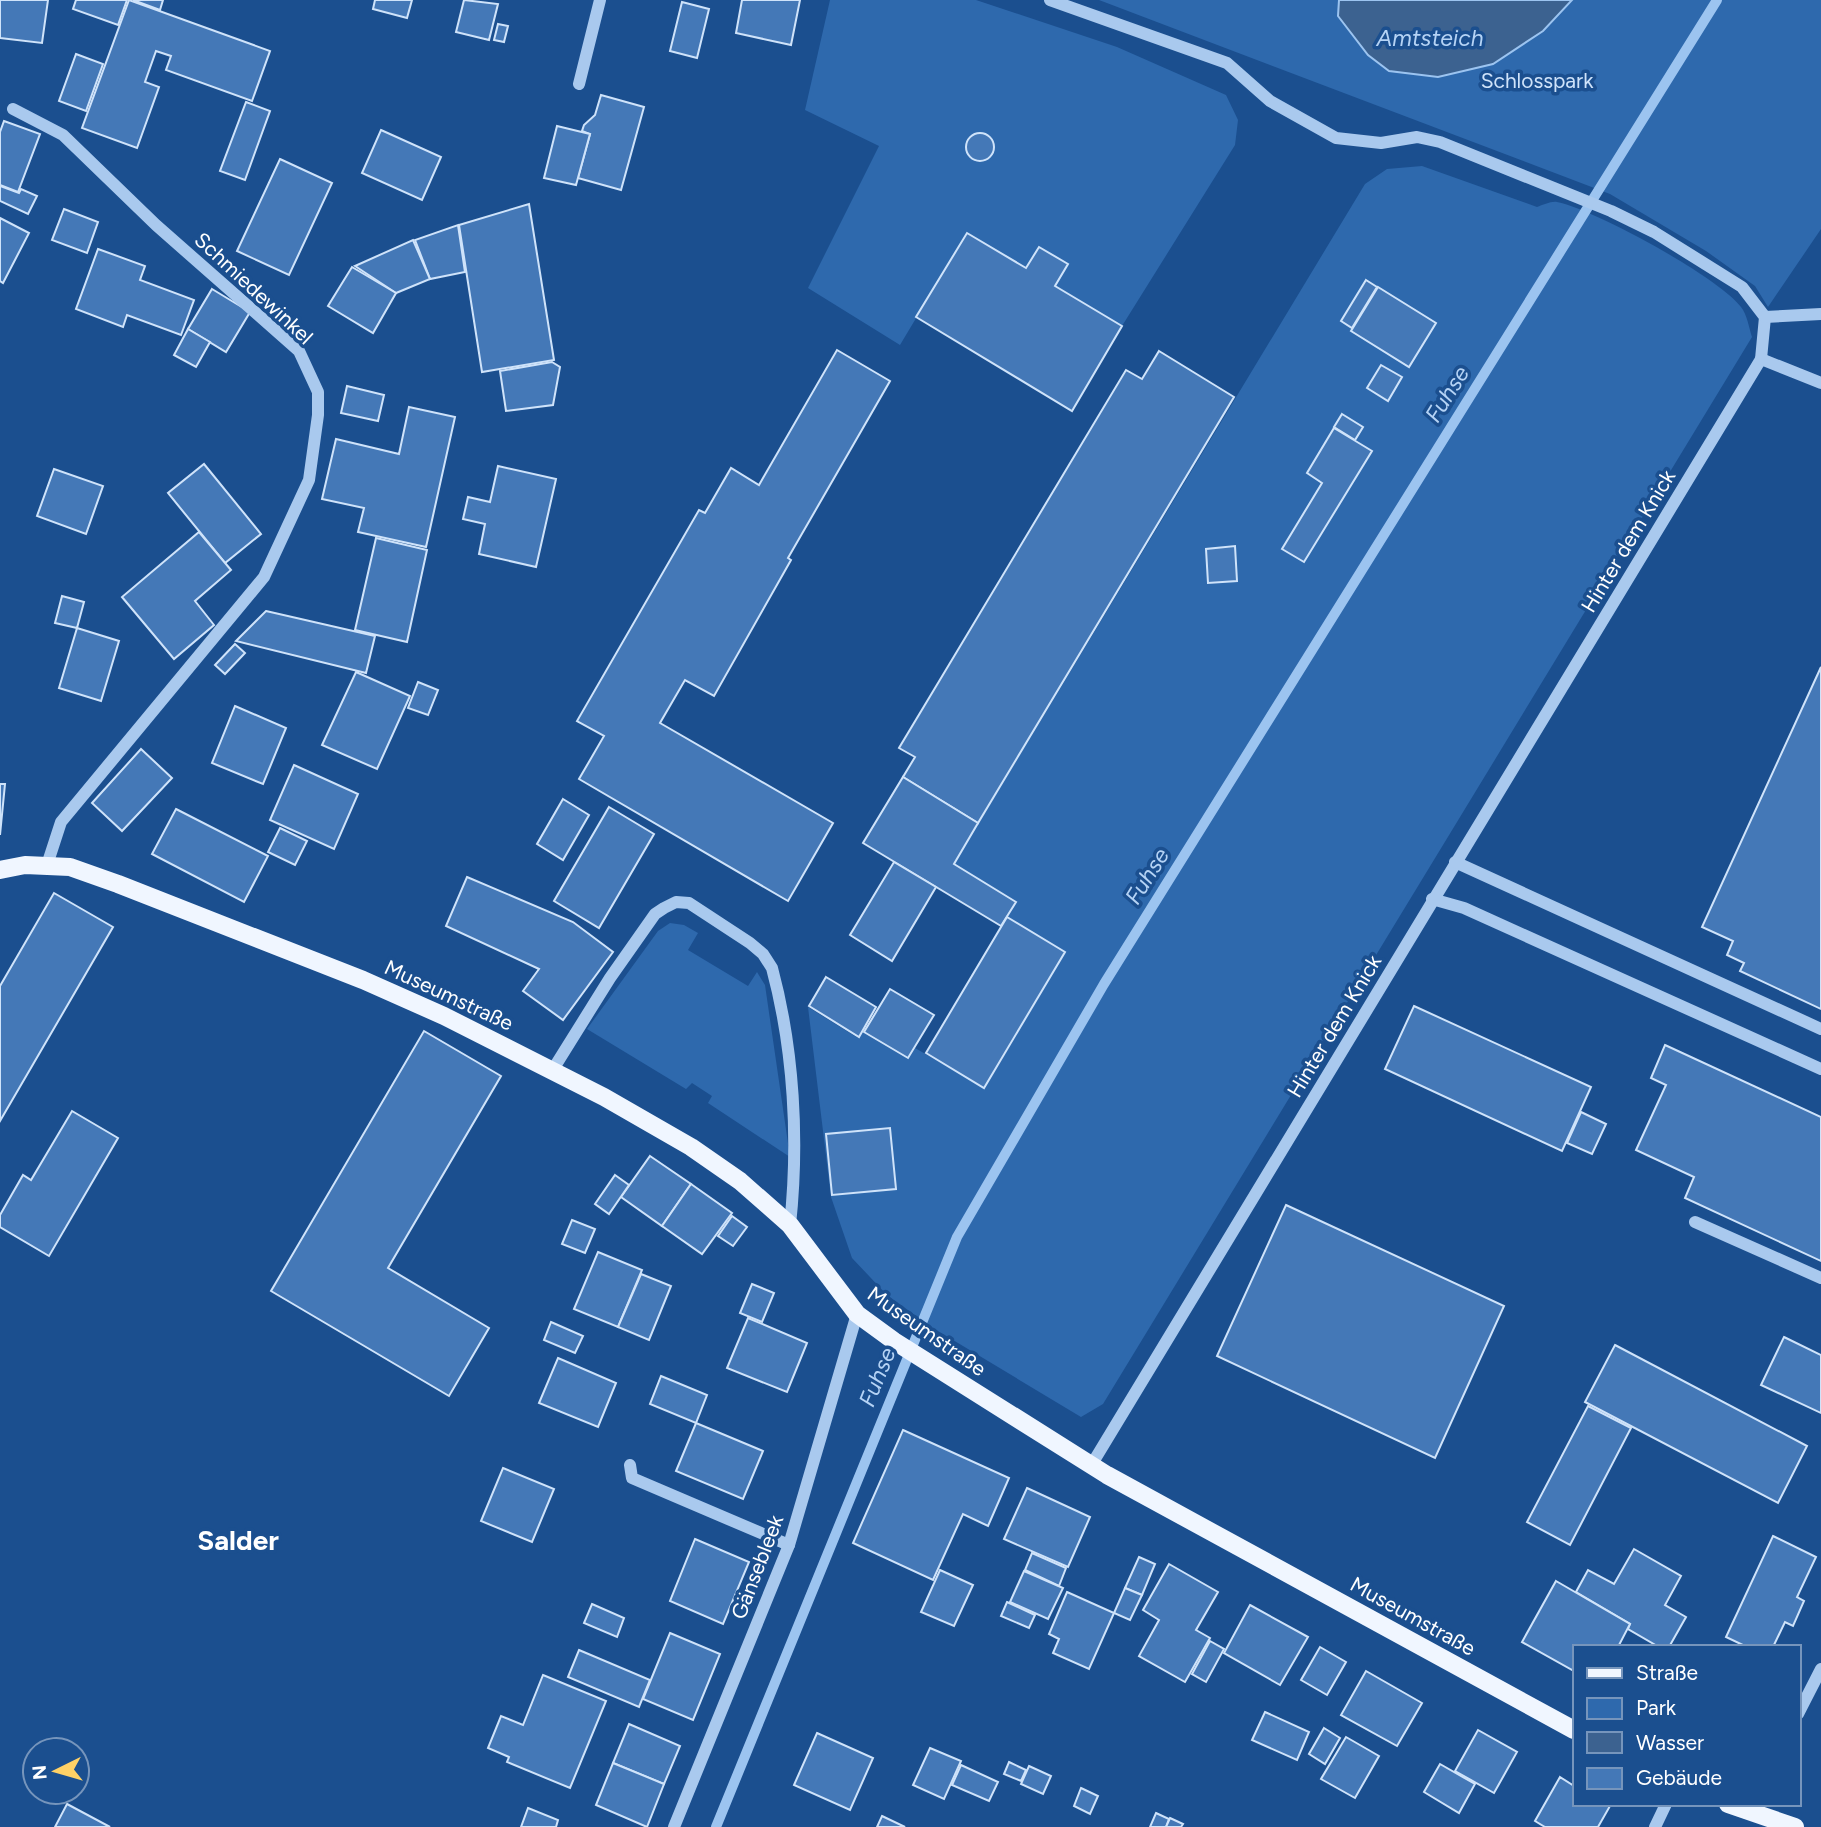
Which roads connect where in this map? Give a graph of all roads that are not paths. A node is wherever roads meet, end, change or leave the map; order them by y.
1 (600, 0) edge
2 (1050, 0) edge
3 (579, 84) dead end
4 (13, 108) dead end
5 (1821, 314) edge
6 (1765, 317) junction
7 (1761, 359) junction
8 (1821, 383) edge
9 (1455, 862) junction
10 (47, 865) junction
11 (0, 870) edge
12 (1433, 899) junction
13 (1821, 1029) edge
14 (1821, 1069) edge
15 (552, 1071) junction
16 (1695, 1222) dead end
17 (790, 1225) junction
18 (1821, 1278) edge
19 (857, 1314) junction
20 (1092, 1464) junction
21 (630, 1465) dead end
22 (789, 1545) junction
23 (1821, 1669) edge
24 (1800, 1710) edge
25 (1573, 1729) edge
26 (1665, 1806) edge
27 (1737, 1806) edge
28 (1755, 1810) edge
29 (674, 1827) edge
30 (1655, 1827) edge
31 (1796, 1827) edge

1 - 3 street
2 - 6 street
4 - 10 street, Schmiedewinkel
5 - 6 street
6 - 7 street, Hinter dem Knick
7 - 8 street
7 - 9 street, Hinter dem Knick
9 - 12 street, Hinter dem Knick
9 - 13 street
10 - 11 main road, Museumstraße
10 - 15 main road, Museumstraße
12 - 14 street
12 - 20 street, Hinter dem Knick
15 - 17 main road, Museumstraße
15 - 17 street
16 - 18 street
17 - 19 main road, Museumstraße
19 - 20 main road, Museumstraße
19 - 22 street, Gänsebleek
20 - 25 main road, Museumstraße
21 - 22 street
22 - 29 street, Gänsebleek
23 - 24 street
26 - 30 street
27 - 28 main road
28 - 31 main road

